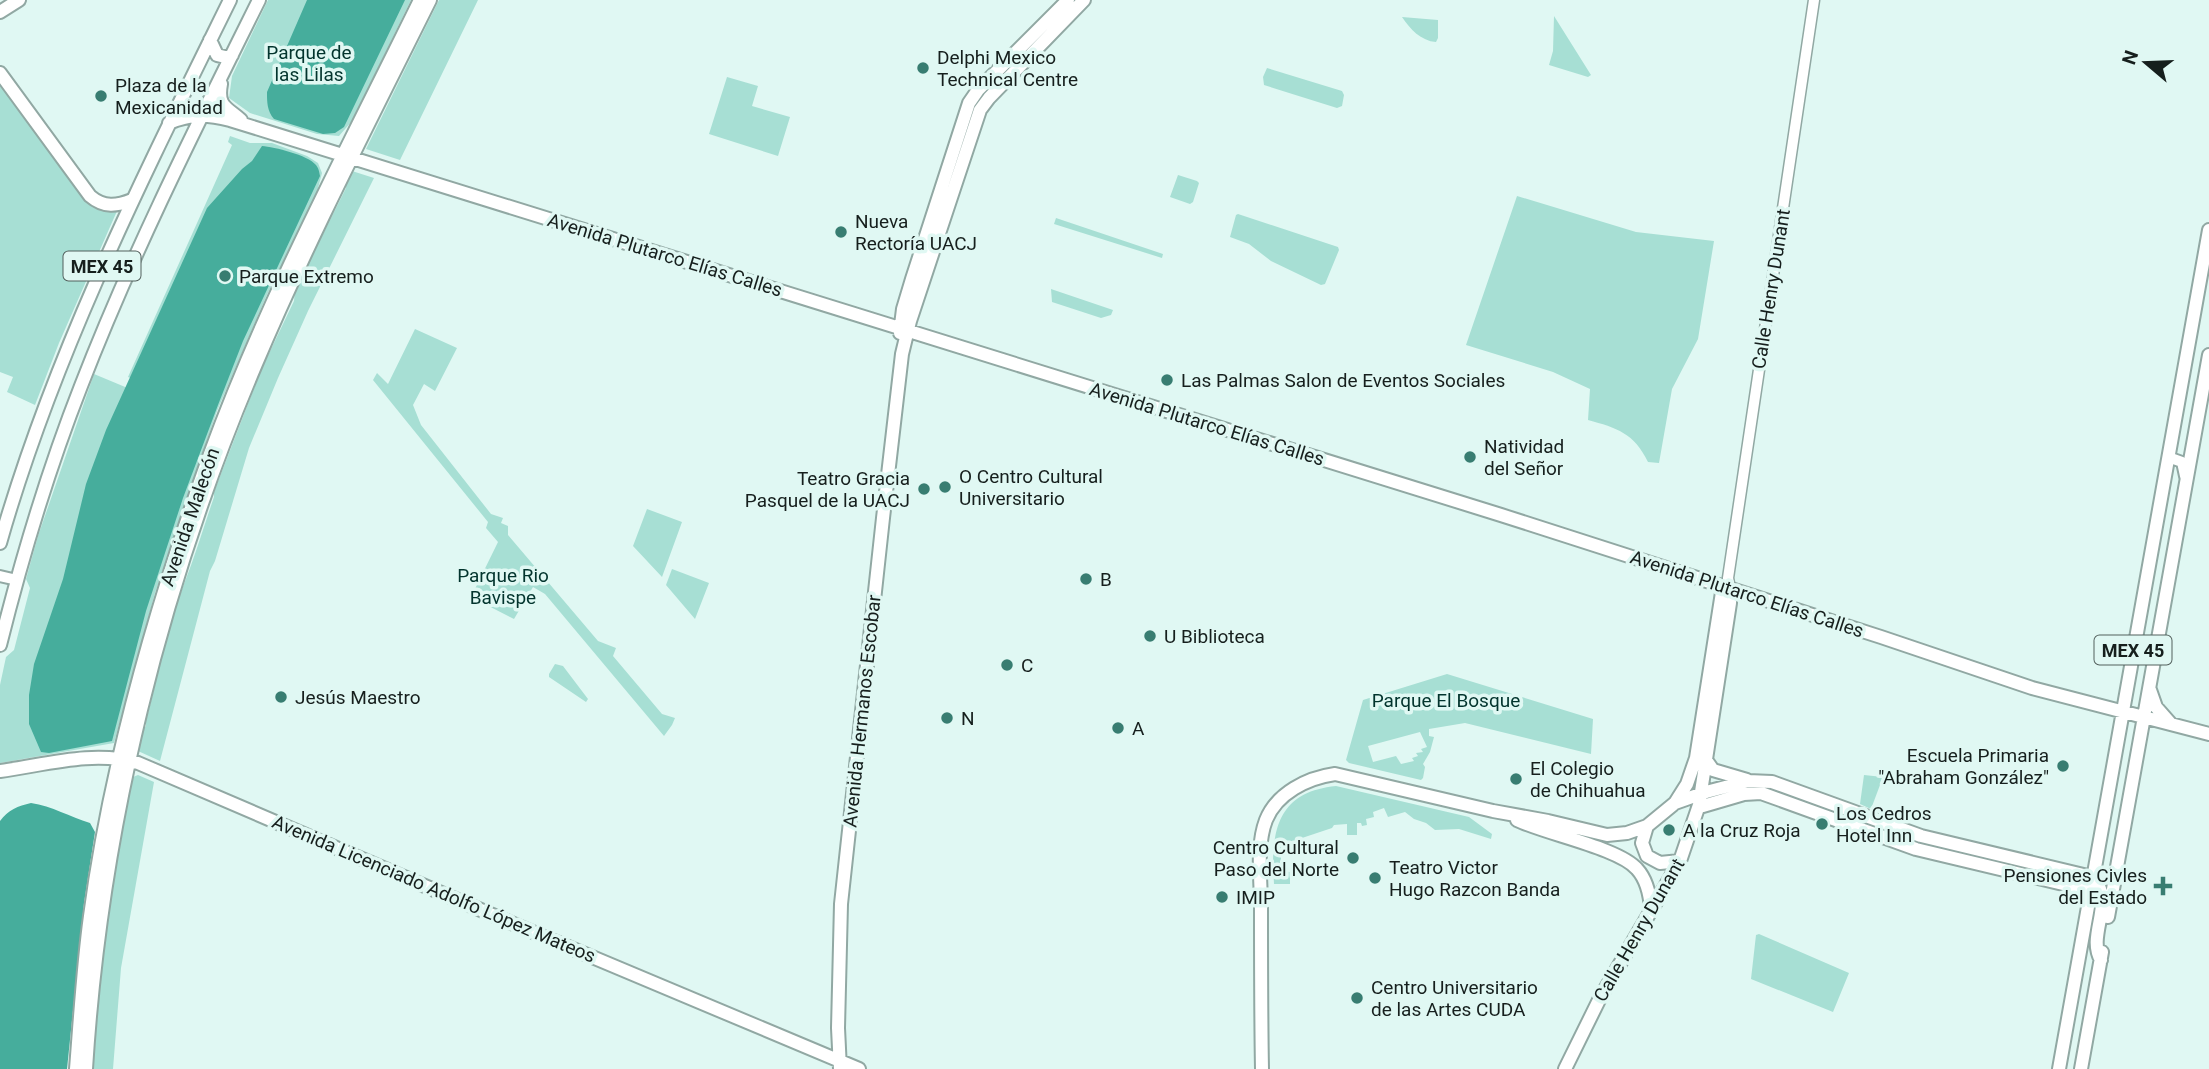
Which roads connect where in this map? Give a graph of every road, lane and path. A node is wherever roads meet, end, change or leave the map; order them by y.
1 (19, 0) edge
2 (230, 0) edge
3 (259, 0) edge
4 (420, 0) edge
5 (430, 0) edge
6 (1068, 0) edge
7 (1084, 0) edge
8 (1814, 0) edge
9 (0, 12) edge
10 (210, 40) junction
11 (1020, 49) junction
12 (232, 55) junction
13 (0, 73) edge
14 (224, 73) junction
15 (204, 114) junction
16 (977, 115) junction
17 (169, 123) junction
18 (246, 125) junction
19 (354, 135) junction
20 (318, 147) junction
21 (348, 157) junction
22 (938, 197) junction
23 (132, 200) junction
24 (2209, 230) edge
25 (931, 253) junction
26 (2206, 271) edge
27 (904, 329) junction
28 (2209, 355) edge
29 (2168, 457) junction
30 (2186, 479) junction
31 (0, 543) edge
32 (0, 576) edge
33 (16, 580) junction
34 (1727, 584) junction
35 (0, 645) edge
36 (2150, 686) junction
37 (2122, 713) junction
38 (2143, 718) junction
39 (2174, 726) junction
40 (2209, 734) edge
41 (124, 760) junction
42 (1706, 760) junction
43 (0, 771) edge
44 (1748, 781) junction
45 (1700, 799) junction
46 (1675, 803) junction
47 (1504, 814) junction
48 (1647, 826) junction
49 (1680, 861) junction
50 (2092, 877) junction
51 (2089, 893) junction
52 (1651, 909) junction
53 (2086, 911) junction
54 (2101, 915) junction
55 (2101, 960) junction
56 (2074, 985) junction
57 (2088, 1030) junction
58 (839, 1065) edge
59 (76, 1069) edge
60 (86, 1069) edge
61 (859, 1069) edge
62 (1262, 1069) edge
63 (1565, 1069) edge
64 (2059, 1069) edge
65 (2081, 1069) edge

1 - 9 main road
2 - 10 main road, MEX 45
3 - 12 main road, MEX 45
4 - 19 main road, Avenida Malecón
5 - 21 main road, Avenida Malecón
6 - 11 main road, Avenida Hermanos Escobar
7 - 16 main road, Avenida Hermanos Escobar
8 - 34 street, Calle Henry Dunant
10 - 12 main road
10 - 17 main road, MEX 45
11 - 16 main road
11 - 22 main road, Avenida Hermanos Escobar
12 - 14 main road, MEX 45
13 - 23 main road
14 - 15 main road, MEX 45
14 - 18 main road
15 - 17 main road
15 - 18 main road, Avenida Plutarco Elías Calles
15 - 33 main road, MEX 45
16 - 25 main road, Avenida Hermanos Escobar
17 - 23 main road, MEX 45
18 - 20 main road, Avenida Plutarco Elías Calles
19 - 20 main road
19 - 21 main road, Avenida Malecón
20 - 21 main road, Avenida Plutarco Elías Calles
21 - 27 main road, Avenida Plutarco Elías Calles
21 - 41 main road, Avenida Malecón
22 - 25 main road
22 - 27 main road, Avenida Hermanos Escobar
23 - 31 main road, MEX 45
24 - 26 main road, MEX 45
25 - 27 main road, Avenida Hermanos Escobar
26 - 29 main road, MEX 45
27 - 34 main road, Avenida Plutarco Elías Calles
27 - 58 main road, Avenida Hermanos Escobar
28 - 30 main road, MEX 45
29 - 30 main road
29 - 37 main road, MEX 45
30 - 36 main road, MEX 45
32 - 33 main road
33 - 35 main road, MEX 45
34 - 37 main road, Avenida Plutarco Elías Calles
34 - 42 main road, Calle Henry Dunant
34 - 46 main road, Calle Henry Dunant
36 - 38 main road, MEX 45
36 - 39 main road
37 - 38 main road, Avenida Plutarco Elías Calles
37 - 50 main road, MEX 45
38 - 39 main road, Avenida Plutarco Elías Calles
38 - 55 main road, MEX 45
39 - 40 main road, Avenida Plutarco Elías Calles
41 - 43 main road, Avenida Licenciado Adolfo López Mateos
41 - 58 main road, Avenida Licenciado Adolfo López Mateos
41 - 59 main road, Avenida Malecón
41 - 60 main road, Avenida Malecón
42 - 44 main road
42 - 45 main road, Calle Henry Dunant
44 - 45 main road
44 - 50 main road
45 - 46 main road
45 - 49 main road, Calle Henry Dunant
45 - 51 main road
46 - 48 main road
47 - 48 main road
47 - 52 main road
47 - 62 main road
48 - 49 main road
49 - 52 main road, Calle Henry Dunant
50 - 51 main road, MEX 45
50 - 54 main road
51 - 53 main road, MEX 45
52 - 63 main road, Calle Henry Dunant
53 - 54 main road
53 - 56 main road, MEX 45
54 - 55 main road
55 - 57 main road, MEX 45
56 - 57 main road
56 - 64 main road, MEX 45
57 - 65 main road, MEX 45
58 - 61 main road, Avenida Licenciado Adolfo López Mateos

